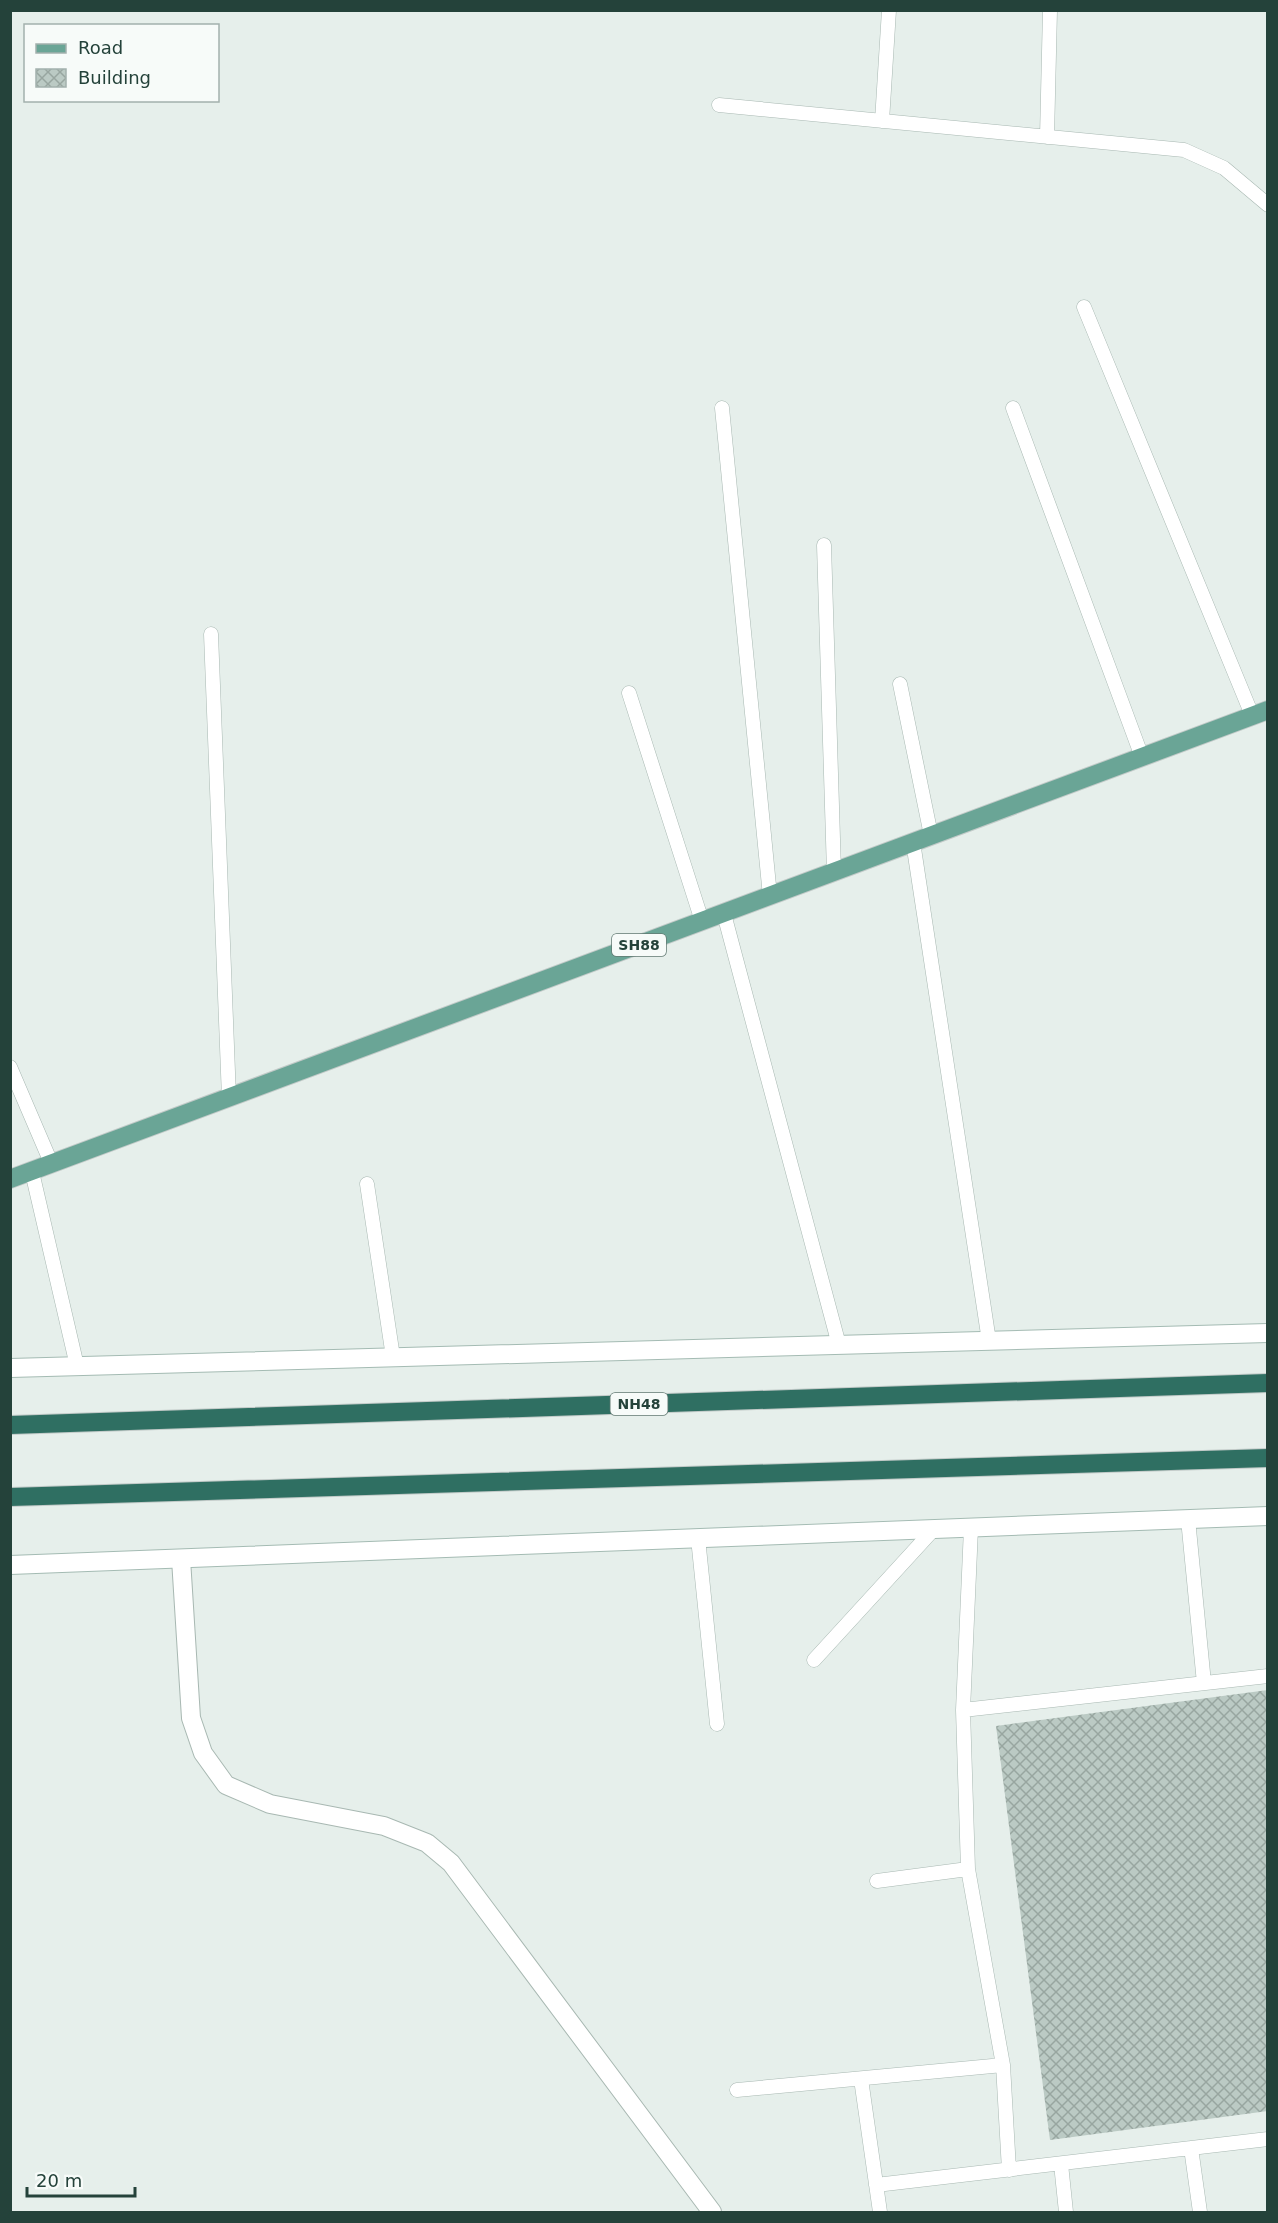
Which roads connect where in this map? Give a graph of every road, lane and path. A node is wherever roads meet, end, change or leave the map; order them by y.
1 (889, 10) edge
2 (1050, 10) edge
3 (718, 105) dead end
4 (882, 121) junction
5 (1047, 137) junction
6 (1268, 205) edge
7 (1084, 306) dead end
8 (722, 408) dead end
9 (1013, 408) dead end
10 (824, 545) dead end
11 (211, 634) dead end
12 (900, 684) dead end
13 (629, 693) dead end
14 (1260, 712) edge
15 (1142, 757) junction
16 (931, 835) junction
17 (913, 842) junction
18 (834, 872) junction
19 (770, 896) junction
20 (723, 914) junction
21 (702, 921) junction
22 (10, 1067) edge
23 (229, 1098) junction
24 (52, 1165) junction
25 (32, 1172) junction
26 (10, 1179) edge
27 (367, 1184) dead end
28 (1268, 1333) edge
29 (989, 1341) junction
30 (839, 1345) junction
31 (393, 1357) junction
32 (77, 1366) junction
33 (10, 1368) edge
34 (1268, 1383) edge
35 (10, 1425) edge
36 (1268, 1458) edge
37 (10, 1497) edge
38 (1268, 1516) edge
39 (1188, 1519) junction
40 (971, 1528) junction
41 (933, 1530) junction
42 (698, 1538) junction
43 (181, 1558) junction
44 (10, 1565) edge
45 (814, 1660) dead end
46 (1268, 1676) edge
47 (1204, 1683) junction
48 (963, 1710) junction
49 (717, 1724) dead end
50 (968, 1869) junction
51 (877, 1881) dead end
52 (1003, 2066) junction
53 (861, 2079) junction
54 (737, 2091) dead end
55 (1268, 2139) edge
56 (1191, 2148) junction
57 (1060, 2164) junction
58 (1009, 2170) junction
59 (876, 2185) junction
60 (712, 2212) edge
61 (880, 2212) edge
62 (1066, 2212) edge
63 (1200, 2212) edge

1 - 4 lane
2 - 5 lane
3 - 4 lane
4 - 5 lane
5 - 6 lane
7 - 14 lane
8 - 19 lane
9 - 15 lane
10 - 18 lane
11 - 23 lane
12 - 16 lane
13 - 21 lane
14 - 15 main road, SH88
15 - 16 main road, SH88
16 - 17 main road, SH88
17 - 18 main road, SH88
17 - 29 lane
18 - 19 main road, SH88
19 - 20 main road, SH88
20 - 21 main road, SH88
20 - 30 lane
21 - 23 main road, SH88
22 - 24 lane
23 - 24 main road, SH88
24 - 25 main road, SH88
25 - 26 main road, SH88
25 - 32 lane
27 - 31 lane
28 - 29 street
29 - 30 street
30 - 31 street
31 - 32 street
32 - 33 street
34 - 35 highway, NH48
36 - 37 highway
38 - 39 street
39 - 40 street
39 - 47 lane
40 - 41 street
40 - 48 lane
41 - 42 street
41 - 45 lane
42 - 43 street
42 - 49 lane
43 - 44 street
43 - 60 street
46 - 47 lane
47 - 48 lane
48 - 50 lane
50 - 51 lane
50 - 52 lane
52 - 53 lane
52 - 58 lane
53 - 54 lane
53 - 59 lane
55 - 56 lane
56 - 57 lane
56 - 63 lane
57 - 58 lane
57 - 62 lane
58 - 59 lane
59 - 61 lane

